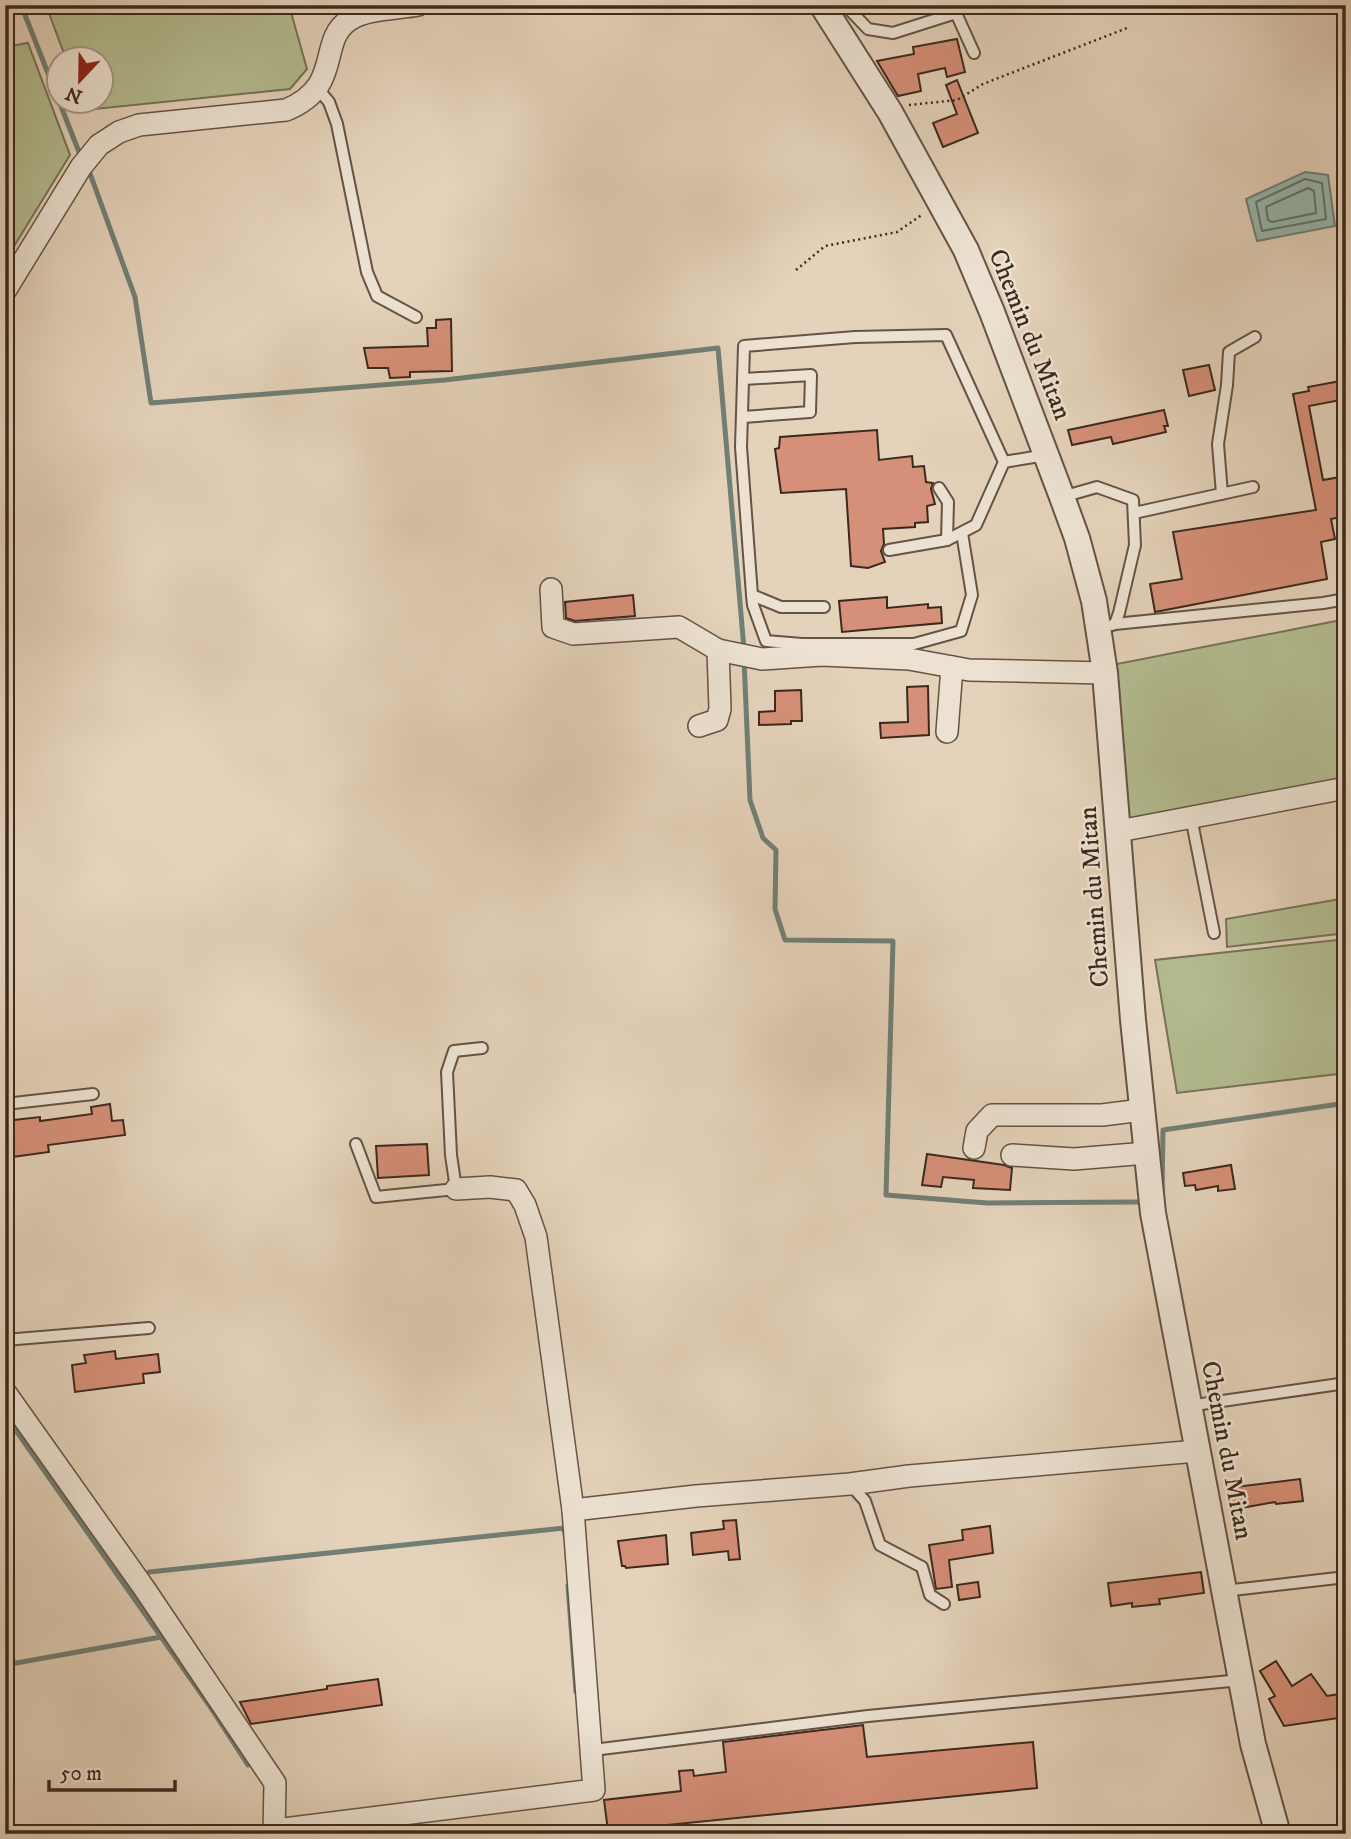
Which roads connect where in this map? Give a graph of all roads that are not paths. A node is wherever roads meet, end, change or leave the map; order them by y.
1 (418, 5) edge
2 (822, 5) edge
3 (845, 5) edge
4 (974, 53) dead end
5 (318, 89) junction
6 (5, 290) edge
7 (416, 317) dead end
8 (1255, 337) dead end
9 (744, 379) junction
10 (743, 417) junction
11 (1046, 455) junction
12 (1004, 463) junction
13 (1253, 487) dead end
14 (939, 488) dead end
15 (1222, 494) junction
16 (1062, 497) junction
17 (1134, 513) junction
18 (962, 533) junction
19 (947, 540) junction
20 (889, 550) dead end
21 (551, 589) dead end
22 (752, 595) junction
23 (1346, 599) edge
24 (824, 607) dead end
25 (1107, 628) junction
26 (718, 650) junction
27 (952, 667) junction
28 (1105, 673) junction
29 (699, 726) dead end
30 (947, 732) dead end
31 (1346, 788) edge
32 (1191, 817) junction
33 (1119, 831) junction
34 (1214, 933) dead end
35 (482, 1048) dead end
36 (93, 1094) dead end
37 (5, 1104) edge
38 (1142, 1110) junction
39 (356, 1144) dead end
40 (974, 1148) dead end
41 (1147, 1153) junction
42 (1012, 1155) dead end
43 (456, 1189) junction
44 (149, 1328) dead end
45 (5, 1340) edge
46 (1346, 1383) edge
47 (5, 1392) edge
48 (1188, 1406) junction
49 (1197, 1451) junction
50 (850, 1484) junction
51 (573, 1510) junction
52 (1346, 1577) edge
53 (1224, 1591) junction
54 (944, 1604) dead end
55 (1241, 1680) junction
56 (593, 1749) junction
57 (275, 1832) edge
58 (1278, 1834) edge

1 - 5 street
2 - 11 street, Chemin du Mitan
3 - 4 lane
5 - 6 street
5 - 7 lane
8 - 15 lane
9 - 10 lane
9 - 10 lane
9 - 12 lane
10 - 22 lane
11 - 12 lane
11 - 16 street, Chemin du Mitan
12 - 18 lane
13 - 15 lane
14 - 19 lane
15 - 17 lane
16 - 17 lane
16 - 25 street, Chemin du Mitan
17 - 25 lane
18 - 19 lane
18 - 22 lane
19 - 20 lane
21 - 26 street
22 - 24 lane
23 - 25 lane
25 - 28 street, Chemin du Mitan
26 - 27 street
26 - 29 street
27 - 28 street
27 - 30 street
28 - 33 street, Chemin du Mitan
31 - 32 street
32 - 33 street
32 - 34 lane
33 - 38 street, Chemin du Mitan
35 - 43 lane
36 - 37 lane
38 - 40 street
38 - 41 street, Chemin du Mitan
39 - 43 lane
41 - 42 street
41 - 48 street, Chemin du Mitan
43 - 51 street
44 - 45 lane
46 - 48 lane
47 - 57 street
48 - 49 street, Chemin du Mitan
49 - 50 street
49 - 53 street, Chemin du Mitan
50 - 51 street
50 - 54 lane
51 - 56 street
52 - 53 lane
53 - 55 street, Chemin du Mitan
55 - 56 lane
55 - 58 street, Chemin du Mitan
56 - 57 street

